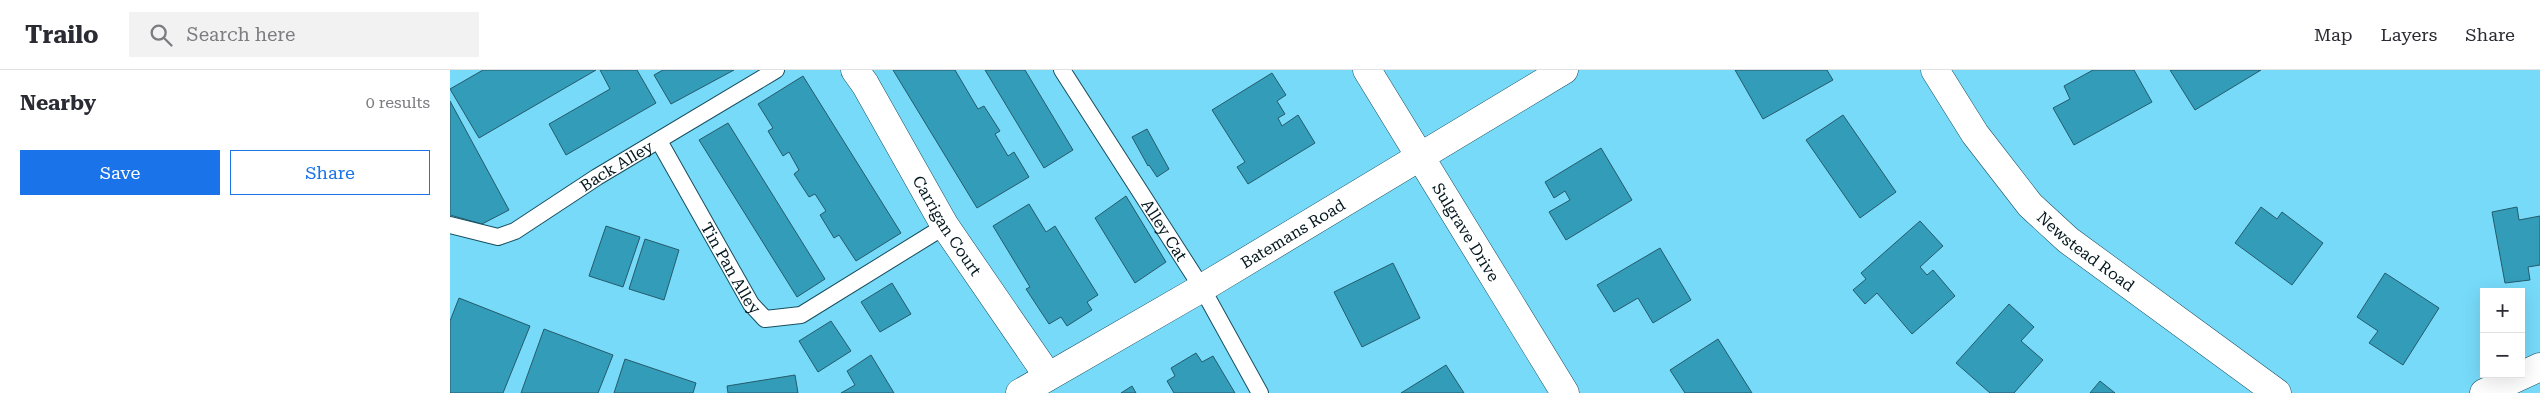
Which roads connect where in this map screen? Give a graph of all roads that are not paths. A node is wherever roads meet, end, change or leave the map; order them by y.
1 (776, 70) edge
2 (855, 70) edge
3 (1062, 70) edge
4 (1367, 70) edge
5 (1564, 70) edge
6 (1942, 72) edge
7 (658, 141) junction
8 (1420, 158) junction
9 (450, 225) edge
10 (944, 226) junction
11 (1202, 288) junction
12 (2540, 367) edge
13 (1048, 376) junction
14 (1020, 393) edge
15 (1260, 393) edge
16 (1565, 393) edge
17 (2277, 393) edge
18 (2484, 393) edge

1 - 7 lane, Back Alley
2 - 10 street, Carrigan Court
3 - 11 lane, Alley Cat
4 - 8 street, Sulgrave Drive
5 - 8 street, Batemans Road
6 - 17 street, Newstead Road
7 - 9 lane, Back Alley
7 - 10 lane, Tin Pan Alley
8 - 11 street, Batemans Road
8 - 16 street, Sulgrave Drive
10 - 13 street, Carrigan Court
11 - 13 street, Batemans Road
11 - 15 lane, Alley Cat
12 - 18 street
13 - 14 street, Batemans Road

